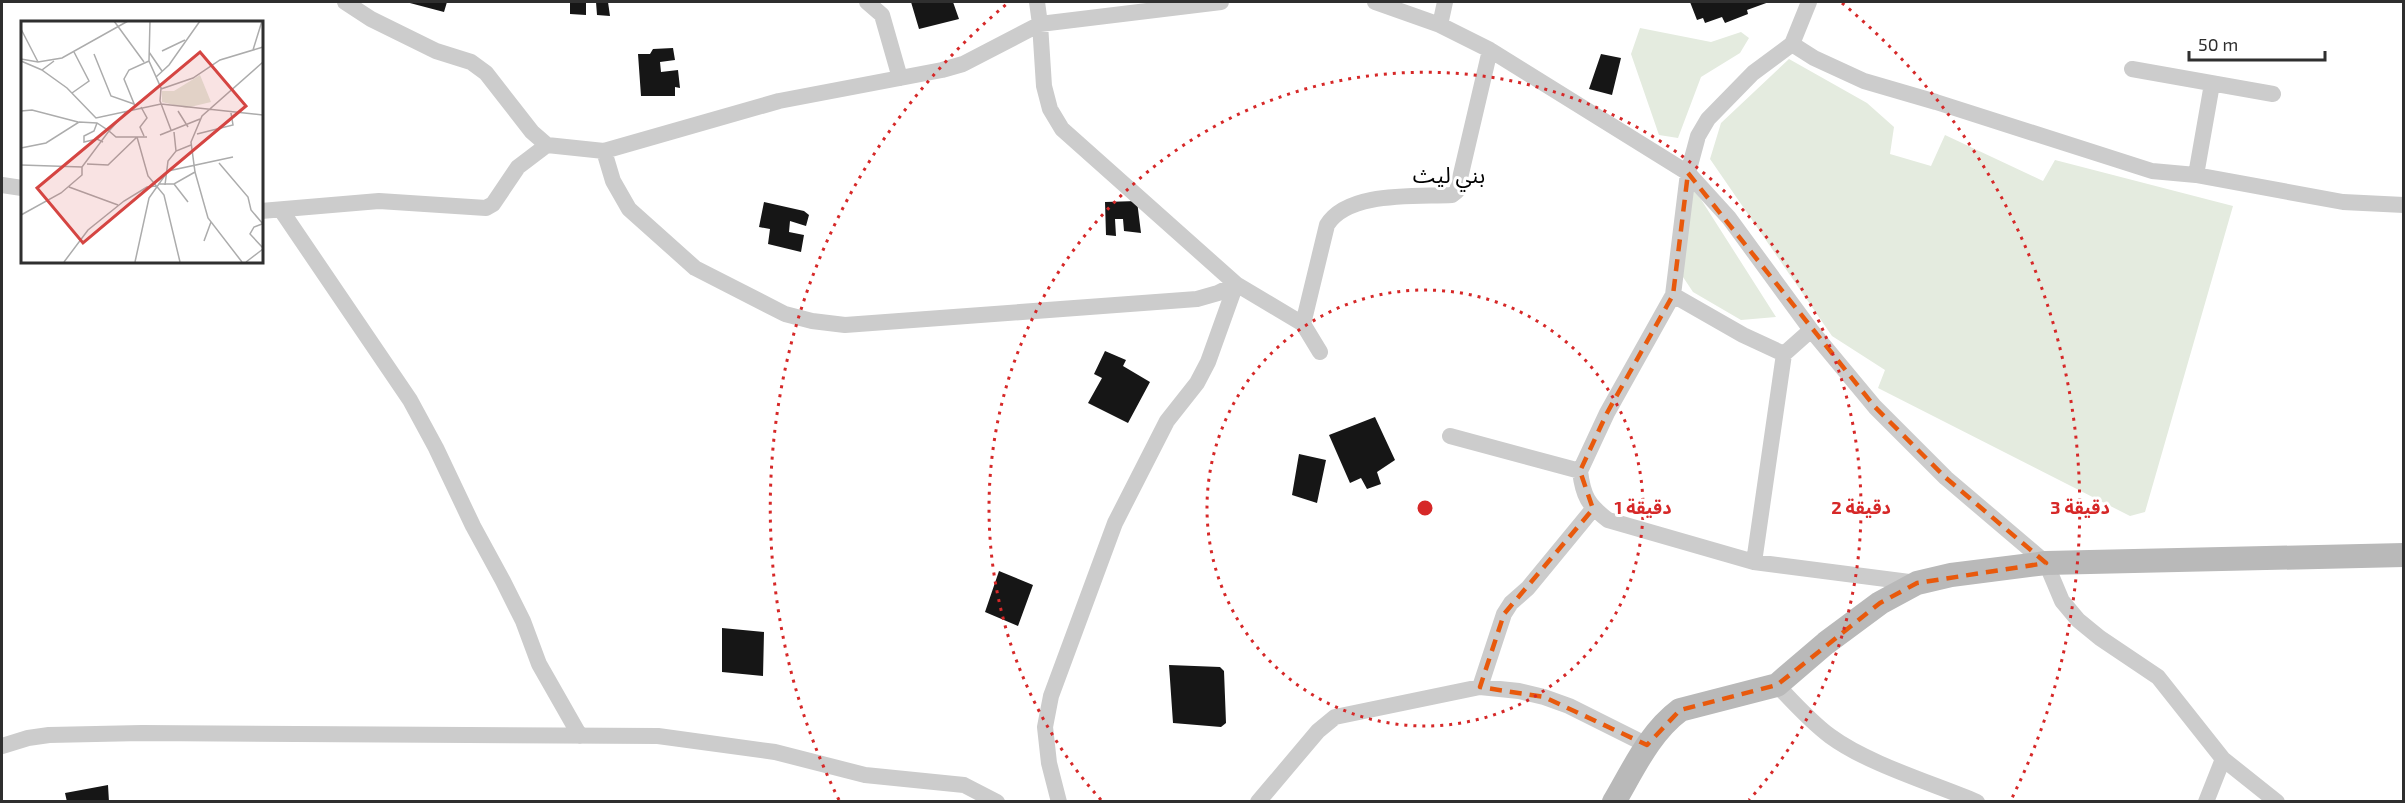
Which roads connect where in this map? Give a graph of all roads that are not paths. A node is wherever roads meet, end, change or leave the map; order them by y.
1 (345, 2) edge
2 (867, 2) edge
3 (1037, 2) edge
4 (1221, 2) edge
5 (1375, 2) edge
6 (1445, 2) edge
7 (1809, 2) edge
8 (1040, 24) junction
9 (1440, 25) junction
10 (1792, 44) junction
11 (1490, 50) junction
12 (2132, 69) dead end
13 (900, 78) junction
14 (2212, 84) junction
15 (2273, 94) dead end
16 (547, 145) junction
17 (604, 151) junction
18 (1688, 173) junction
19 (2196, 175) junction
20 (2, 185) edge
21 (21, 188) edge
22 (2403, 205) edge
23 (281, 210) junction
24 (262, 211) edge
25 (1236, 284) junction
26 (1673, 295) junction
27 (1303, 324) junction
28 (1810, 330) junction
29 (1320, 352) dead end
30 (1784, 354) junction
31 (1450, 436) dead end
32 (1580, 471) junction
33 (1593, 509) junction
34 (2403, 555) edge
35 (1754, 562) junction
36 (2046, 563) junction
37 (1917, 583) junction
38 (1777, 685) junction
39 (1480, 687) junction
40 (580, 736) junction
41 (1647, 745) junction
42 (2, 746) edge
43 (2223, 759) junction
44 (997, 801) edge
45 (1059, 801) edge
46 (1258, 801) edge
47 (1614, 801) edge
48 (1977, 801) edge
49 (2206, 801) edge
50 (2277, 801) edge

1 - 16 street
2 - 13 street
3 - 8 street
4 - 8 street
5 - 9 street
6 - 9 street
7 - 10 street
8 - 13 street
8 - 25 street
9 - 11 street
10 - 18 street
10 - 19 street
11 - 18 street
11 - 27 street
12 - 14 street
13 - 17 street
14 - 15 street
14 - 19 street
16 - 17 street
16 - 23 street
17 - 25 street
18 - 26 street
18 - 28 street
19 - 22 street
20 - 21 street
23 - 24 street
23 - 40 street
25 - 27 street
25 - 45 street
26 - 30 street
26 - 32 street
27 - 29 street
28 - 30 street
28 - 36 street
30 - 35 street
31 - 32 street
32 - 33 street
33 - 35 street
33 - 39 street
34 - 36 street
35 - 37 street
36 - 37 street
36 - 43 street
37 - 38 street
38 - 41 street
38 - 48 street
39 - 41 street
39 - 46 street
40 - 42 street
40 - 44 street
41 - 47 street
43 - 49 street
43 - 50 street

